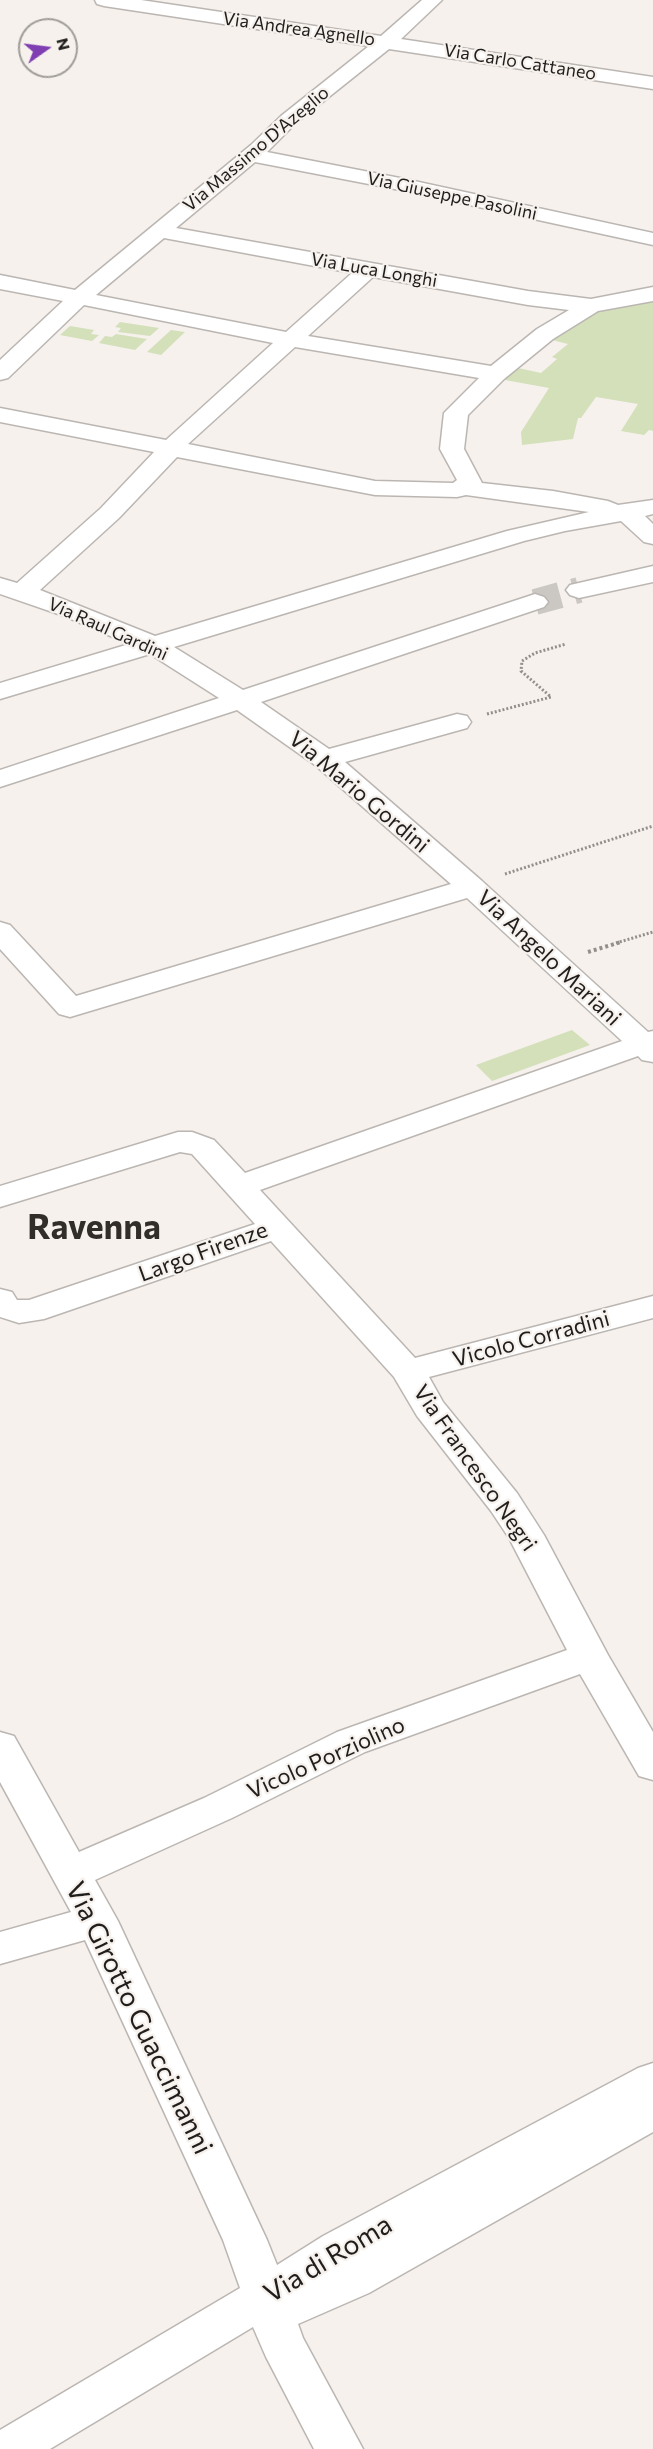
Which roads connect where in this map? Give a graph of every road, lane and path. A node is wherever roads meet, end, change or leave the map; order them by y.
1 (104, 0) edge
2 (249, 0) edge
3 (433, 0) edge
4 (225, 18) junction
5 (386, 42) junction
6 (653, 83) edge
7 (250, 155) junction
8 (158, 231) junction
9 (653, 239) edge
10 (369, 269) junction
11 (0, 282) edge
12 (653, 294) edge
13 (79, 298) junction
14 (591, 306) junction
15 (291, 340) junction
16 (0, 373) edge
17 (496, 374) junction
18 (0, 416) edge
19 (172, 448) junction
20 (465, 489) junction
21 (653, 507) edge
22 (625, 512) junction
23 (520, 535) junction
24 (653, 537) edge
25 (653, 574) edge
26 (11, 589) edge
27 (579, 590) tunnel mouth
28 (535, 602) tunnel mouth
29 (566, 644) dead end
30 (153, 645) junction
31 (0, 691) edge
32 (242, 701) junction
33 (457, 722) joint
34 (325, 759) junction
35 (0, 779) edge
36 (653, 826) edge
37 (484, 882) junction
38 (0, 931) edge
39 (653, 932) edge
40 (580, 955) dead end
41 (649, 1046) edge
42 (240, 1186) junction
43 (0, 1197) edge
44 (277, 1228) junction
45 (0, 1300) edge
46 (653, 1307) edge
47 (408, 1371) junction
48 (589, 1656) junction
49 (0, 1746) edge
50 (653, 1766) edge
51 (69, 1874) junction
52 (97, 1921) junction
53 (0, 1948) edge
54 (653, 2080) edge
55 (653, 2110) edge
56 (267, 2306) junction
57 (9, 2449) edge
58 (339, 2449) edge

1 - 4 street, Via Andrea Agnello
2 - 4 street
3 - 5 street, Via Massimo D'Azeglio
4 - 5 street, Via Andrea Agnello
5 - 6 street, Via Carlo Cattaneo
5 - 7 street, Via Massimo D'Azeglio
7 - 8 street, Via Massimo D'Azeglio
7 - 9 street, Via Giuseppe Pasolini
8 - 10 street, Via Luca Longhi
8 - 13 street, Via Massimo D'Azeglio
10 - 14 street, Via Luca Longhi
10 - 15 street
11 - 13 street
12 - 14 street
13 - 15 street
13 - 16 street, Via Massimo D'Azeglio
14 - 17 street
15 - 17 street
15 - 19 street
17 - 20 street
18 - 19 street
19 - 20 street
19 - 26 street
20 - 22 street
20 - 23 street
21 - 22 street
22 - 23 street
22 - 24 street
23 - 30 street
25 - 27 street
26 - 30 street, Via Raul Gardini
28 - 32 street
29 - 33 path
30 - 31 street
30 - 32 street, Via Raul Gardini
32 - 34 street, Via Mario Gordini
32 - 35 street
33 - 34 street
34 - 37 street, Via Mario Gordini
36 - 37 path
37 - 38 street
37 - 41 street, Via Angelo Mariani
39 - 40 path
41 - 42 street
42 - 43 street, Largo Firenze
42 - 44 street, Largo Firenze
44 - 45 street, Largo Firenze
44 - 47 street, Via Francesco Negri
46 - 47 street, Vicolo Corradini
47 - 48 street, Via Francesco Negri
48 - 50 street, Via Francesco Negri
48 - 51 street, Vicolo Porziolino
49 - 51 street, Via Girotto Guaccimanni
51 - 52 street, Via Girotto Guaccimanni
52 - 53 street
52 - 56 street, Via Girotto Guaccimanni
54 - 56 street, Via di Roma
55 - 56 street
56 - 57 street, Via di Roma
56 - 58 street, Via Girotto Guaccimanni

